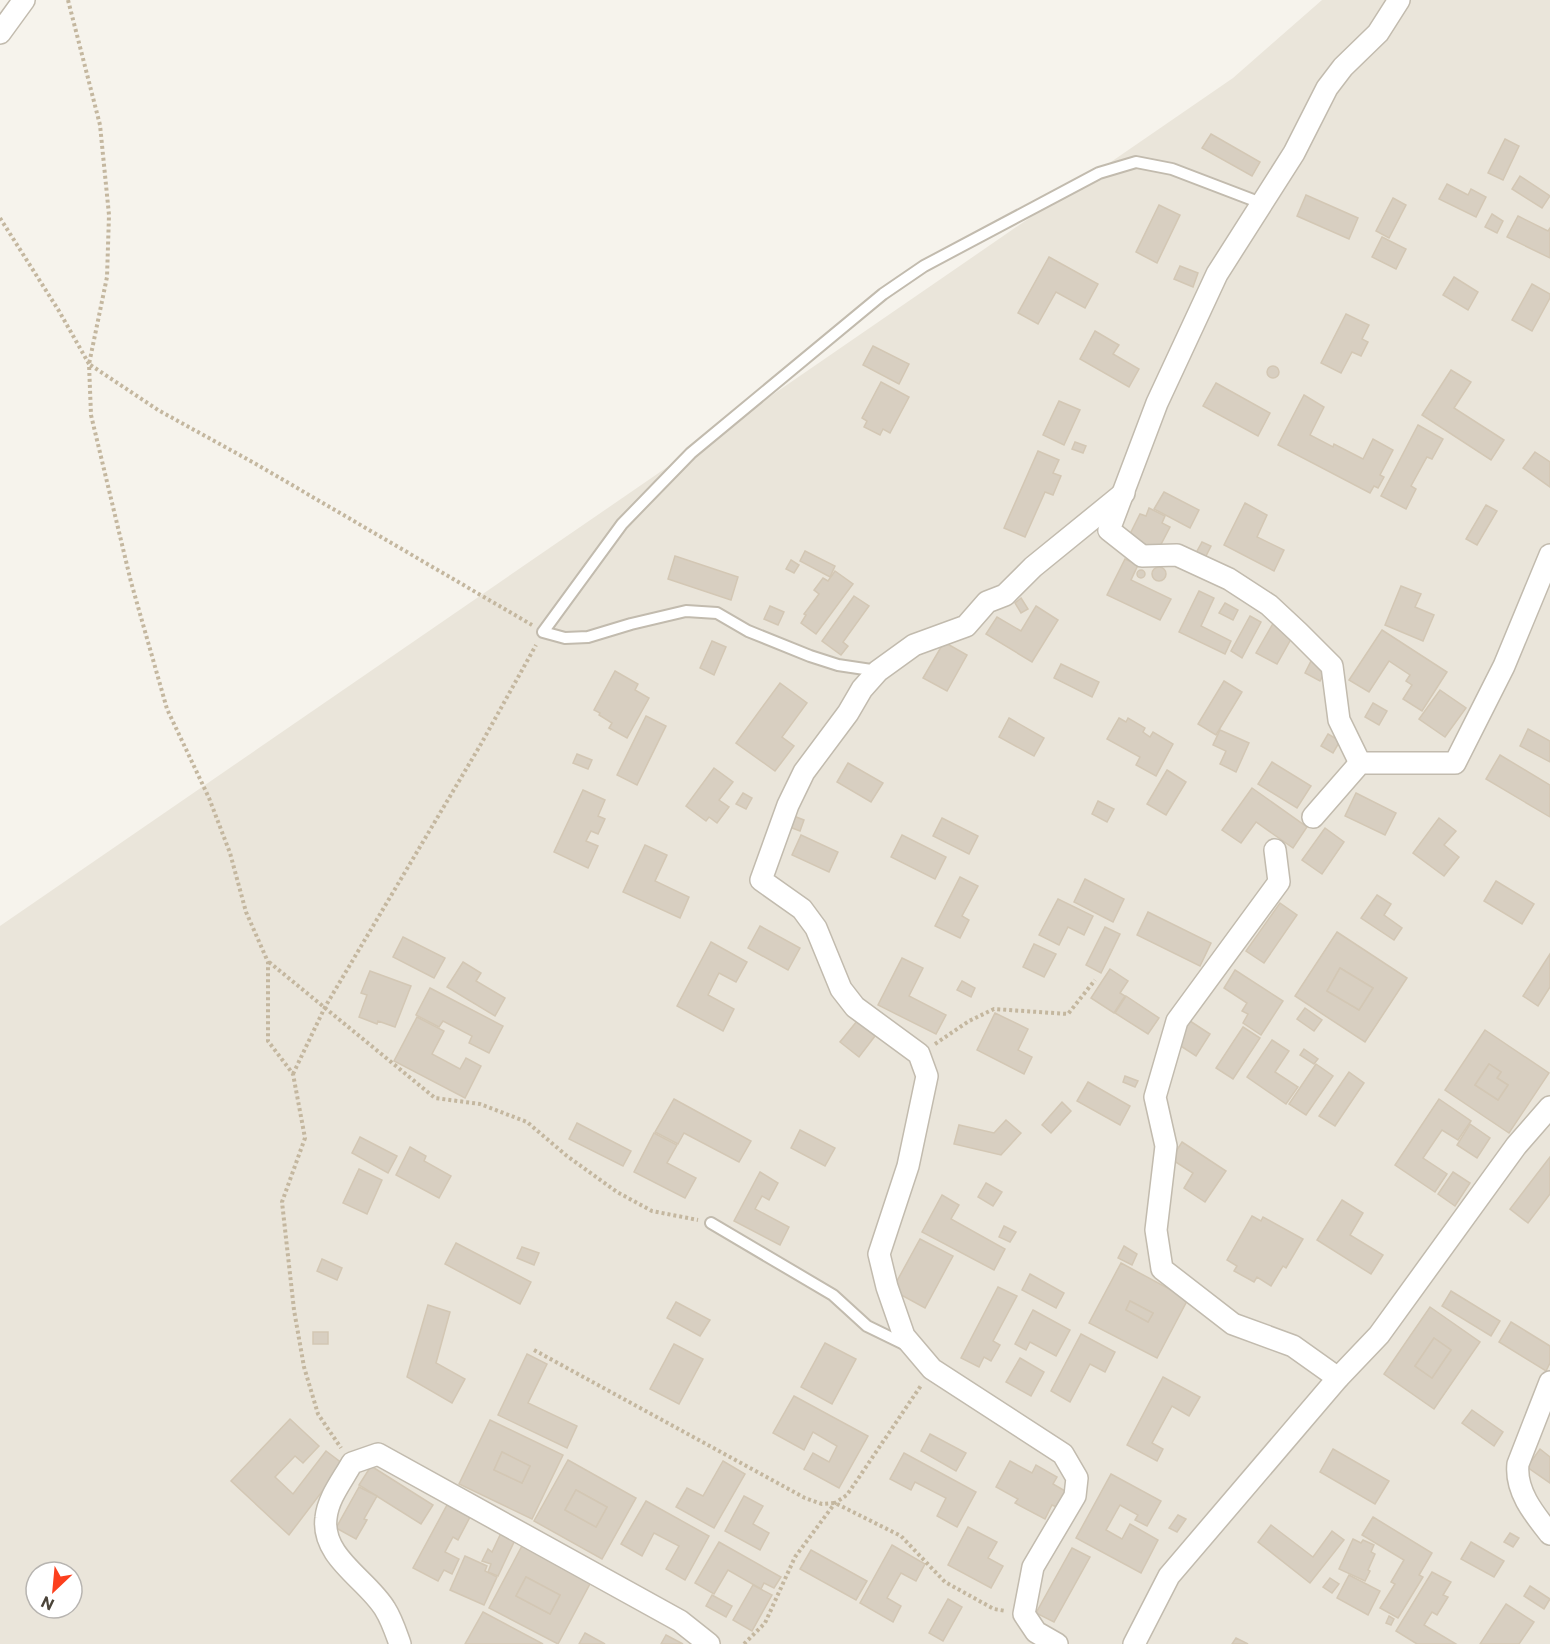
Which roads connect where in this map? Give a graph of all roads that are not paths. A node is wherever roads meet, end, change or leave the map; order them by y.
1 (24, 0) edge
2 (1399, 0) edge
3 (0, 33) edge
4 (1261, 203) junction
5 (1124, 493) junction
6 (1550, 555) edge
7 (878, 671) junction
8 (1360, 763) junction
9 (1313, 817) dead end
10 (1275, 850) dead end
11 (1550, 1107) edge
12 (711, 1223) road end
13 (915, 1349) junction
14 (1338, 1378) junction
15 (1550, 1382) edge
16 (1550, 1534) edge
17 (400, 1644) edge
18 (709, 1644) edge
19 (1057, 1644) edge
20 (1134, 1644) edge

1 - 3 street
2 - 4 street
4 - 5 street
4 - 7 lane
5 - 7 street
5 - 8 street
6 - 8 street
7 - 13 street
8 - 9 street
10 - 14 street
11 - 14 street
12 - 13 lane
13 - 19 street
14 - 20 street
15 - 16 street
17 - 18 street

